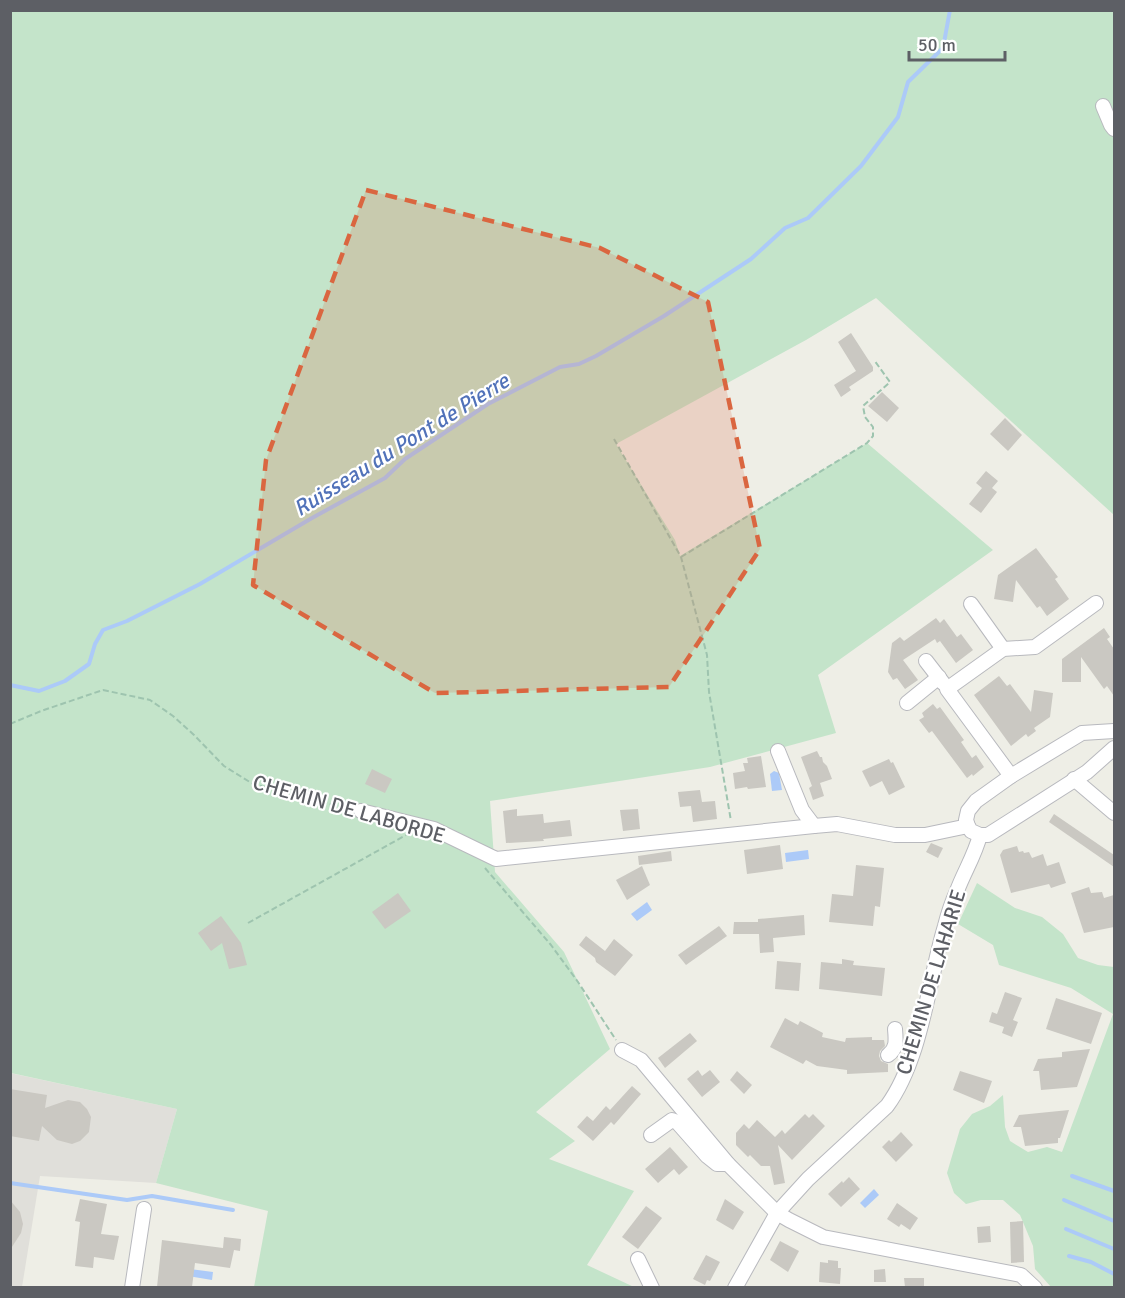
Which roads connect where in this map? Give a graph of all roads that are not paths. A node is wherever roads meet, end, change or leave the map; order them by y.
1 (1103, 106) dead end
2 (1114, 129) edge
3 (1096, 603) dead end
4 (971, 604) dead end
5 (1003, 649) junction
6 (926, 661) dead end
7 (939, 677) junction
8 (947, 689) junction
9 (907, 703) dead end
10 (1114, 731) edge
11 (1089, 734) junction
12 (1114, 748) edge
13 (778, 751) dead end
14 (1098, 761) junction
15 (1011, 776) junction
16 (1074, 779) junction
17 (361, 812) road end
18 (1114, 813) edge
19 (814, 826) junction
20 (968, 826) junction
21 (980, 835) junction
22 (895, 1029) dead end
23 (622, 1050) road end
24 (888, 1055) dead end
25 (651, 1135) dead end
26 (728, 1164) junction
27 (144, 1209) dead end
28 (777, 1213) junction
29 (638, 1259) dead end
30 (740, 1286) edge
31 (132, 1287) edge
32 (652, 1287) edge
33 (1035, 1287) edge

1 - 2 street
3 - 5 street
4 - 5 street
5 - 8 street
6 - 7 street
7 - 8 street
7 - 9 street
8 - 15 street
10 - 11 street
11 - 14 street
11 - 15 street
12 - 14 street
13 - 19 street
14 - 16 street
15 - 20 street
16 - 18 street
16 - 21 street
17 - 19 street, CHEMIN DE LABORDE
19 - 20 street, CHEMIN DE LABORDE
20 - 21 street
21 - 28 street, CHEMIN DE LAHARIE
22 - 24 street
23 - 26 street
25 - 26 street
26 - 28 street
27 - 31 street
28 - 30 street, CHEMIN DE LAHARIE
28 - 33 street
29 - 32 street

